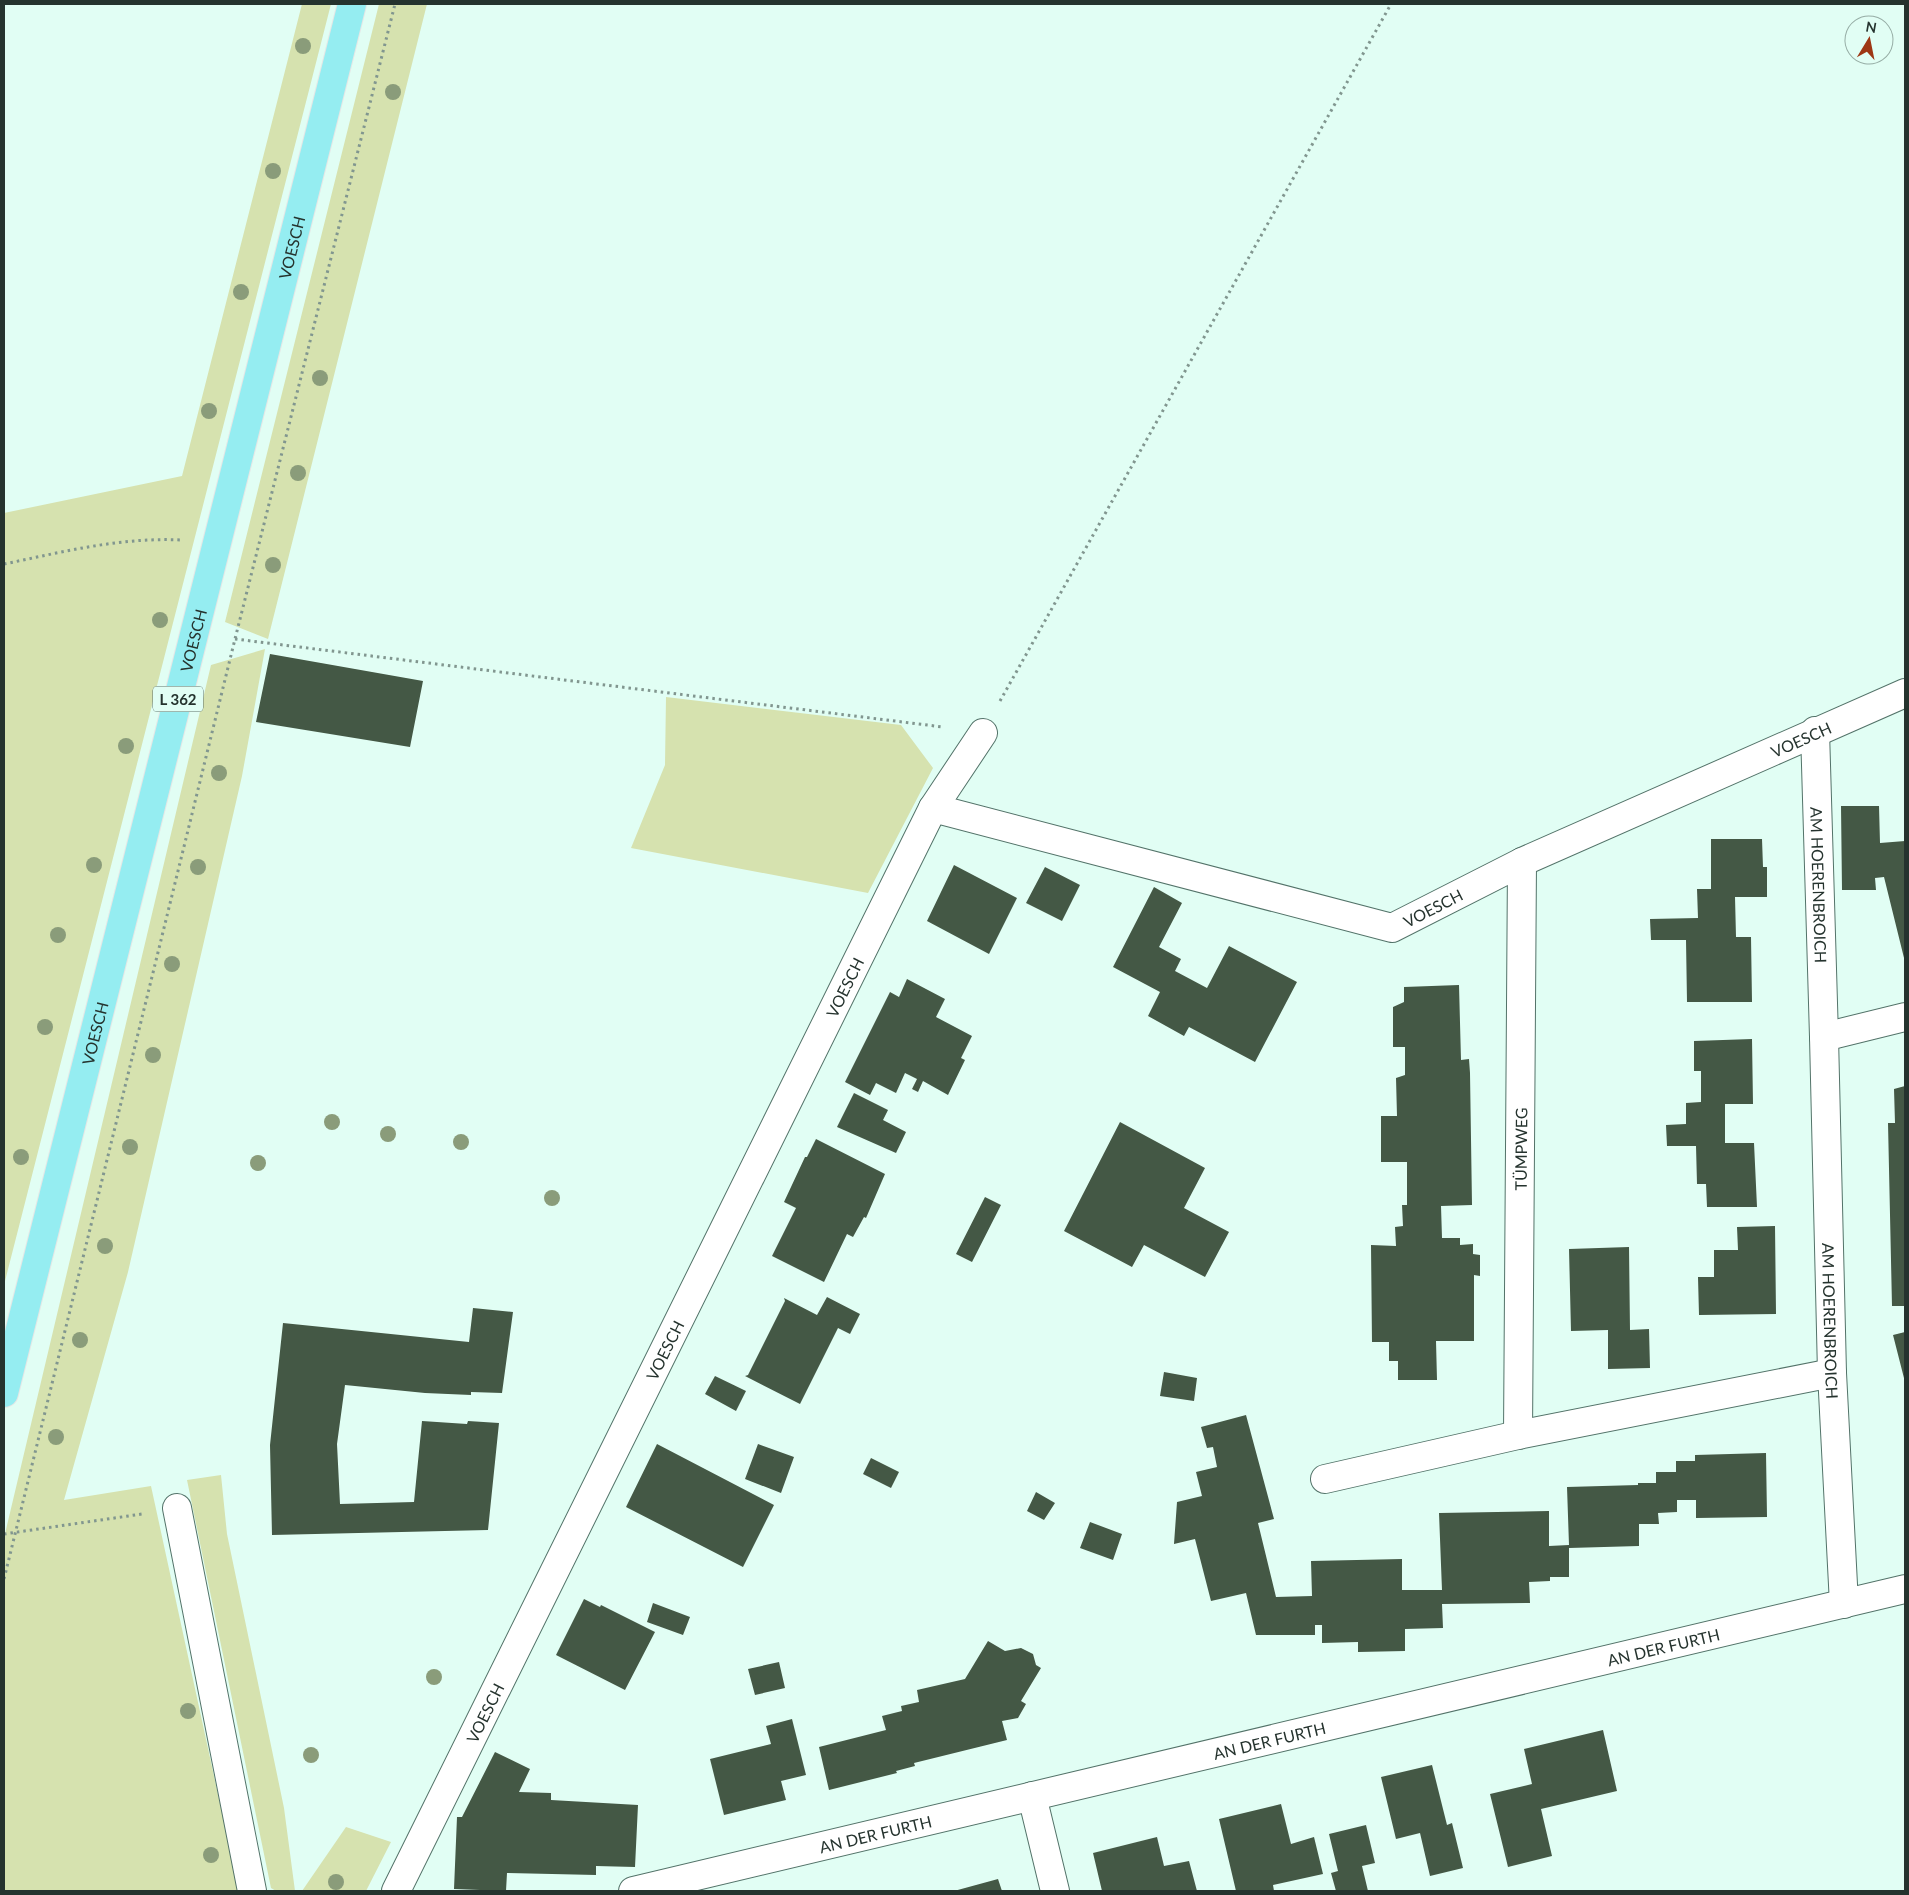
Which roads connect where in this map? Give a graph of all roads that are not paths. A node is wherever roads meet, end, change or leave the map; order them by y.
1 (352, 4) edge
2 (1905, 693) edge
3 (1815, 731) junction
4 (983, 733) road end
5 (933, 808) junction
6 (1522, 862) junction
7 (1905, 1018) edge
8 (1824, 1037) junction
9 (1832, 1373) junction
10 (4, 1393) edge
11 (1518, 1435) junction
12 (1325, 1479) dead end
13 (177, 1508) road end
14 (1905, 1589) edge
15 (1844, 1604) junction
16 (1032, 1796) junction
17 (252, 1891) edge
18 (396, 1891) edge
19 (633, 1891) edge
20 (1055, 1891) edge

1 - 10 main road, VOESCH / L 362
2 - 3 street, VOESCH
3 - 6 street, VOESCH
3 - 8 street, AM HOERENBROICH
4 - 5 street, VOESCH
5 - 6 street, VOESCH
5 - 18 street, VOESCH
6 - 11 street, TÜMPWEG
7 - 8 street
8 - 9 street, AM HOERENBROICH
9 - 11 street
9 - 15 street, AM HOERENBROICH
11 - 12 street
13 - 17 street
14 - 15 street, AN DER FURTH
15 - 16 street, AN DER FURTH
16 - 19 street, AN DER FURTH
16 - 20 street

